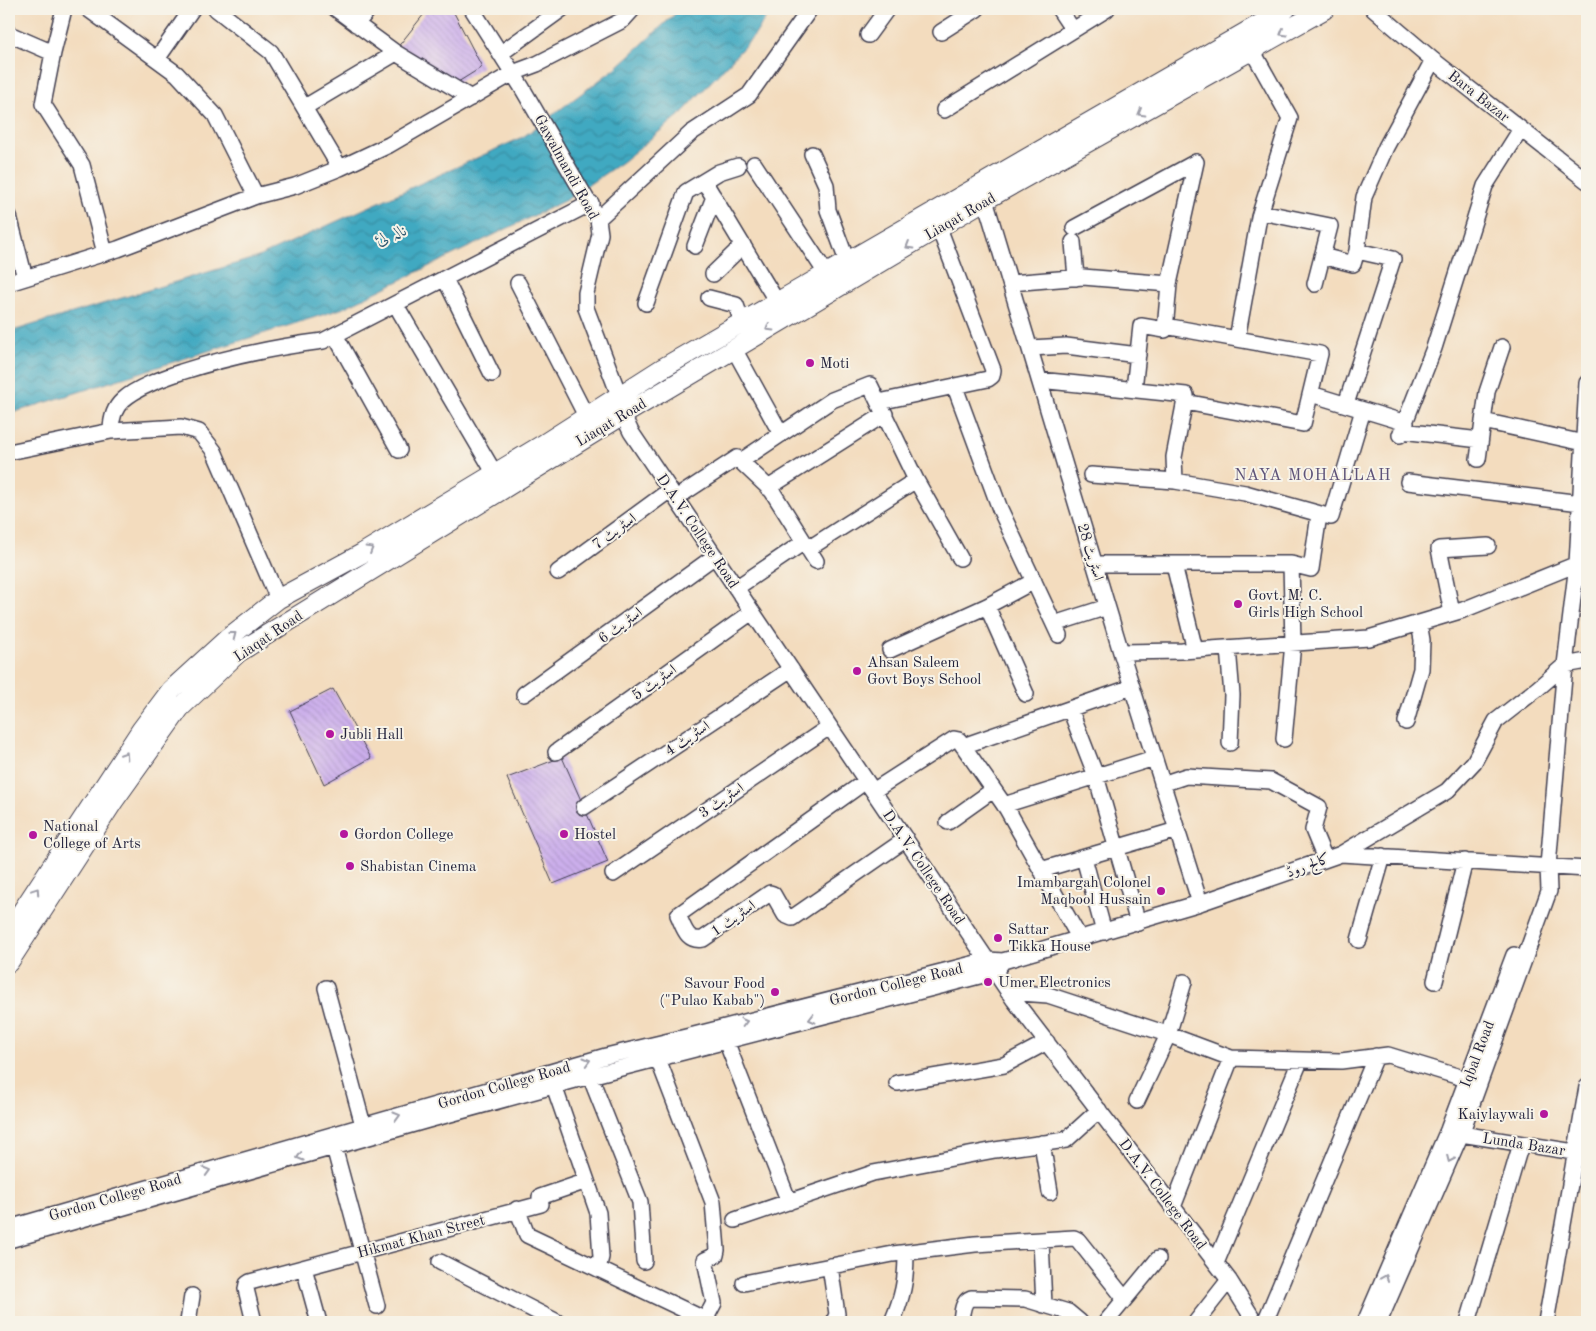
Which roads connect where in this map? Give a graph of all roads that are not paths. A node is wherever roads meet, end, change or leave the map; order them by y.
1 (64, 9) edge
2 (88, 9) edge
3 (192, 9) edge
4 (216, 9) edge
5 (336, 9) edge
6 (369, 9) edge
7 (472, 9) edge
8 (562, 9) edge
9 (633, 9) edge
10 (810, 9) edge
11 (887, 9) edge
12 (977, 9) edge
13 (1059, 9) edge
14 (1107, 9) edge
15 (1286, 9) edge
16 (1325, 9) edge
17 (1373, 9) edge
18 (356, 24) junction
19 (1073, 30) junction
20 (941, 32) dead end
21 (9, 34) edge
22 (868, 34) dead end
23 (1252, 50) junction
24 (396, 52) junction
25 (53, 53) junction
26 (500, 54) junction
27 (157, 59) junction
28 (1433, 60) junction
29 (517, 80) junction
30 (471, 98) junction
31 (305, 107) junction
32 (944, 110) dead end
33 (1521, 129) junction
34 (812, 154) dead end
35 (340, 168) junction
36 (704, 181) junction
37 (1587, 182) edge
38 (256, 196) junction
39 (714, 197) junction
40 (985, 200) junction
41 (591, 204) junction
42 (1261, 212) junction
43 (9, 216) edge
44 (598, 219) junction
45 (939, 228) junction
46 (743, 245) junction
47 (695, 246) dead end
48 (1357, 251) junction
49 (105, 253) junction
50 (1322, 256) junction
51 (847, 261) junction
52 (826, 273) junction
53 (713, 274) dead end
54 (26, 278) junction
55 (1076, 278) junction
56 (445, 279) junction
57 (9, 283) edge
58 (518, 283) dead end
59 (1010, 283) junction
60 (1169, 284) junction
61 (1315, 284) dead end
62 (709, 298) dead end
63 (777, 302) junction
64 (646, 303) dead end
65 (400, 312) dead end
66 (742, 322) junction
67 (1165, 326) junction
68 (335, 335) junction
69 (1237, 340) junction
70 (1502, 347) dead end
71 (1030, 348) junction
72 (734, 349) junction
73 (1138, 355) junction
74 (492, 374) dead end
75 (1039, 380) junction
76 (955, 388) junction
77 (1134, 389) junction
78 (1587, 392) edge
79 (1311, 394) junction
80 (619, 395) junction
81 (1185, 402) junction
82 (1346, 404) junction
83 (882, 408) junction
84 (1363, 410) junction
85 (622, 415) junction
86 (586, 416) junction
87 (1483, 421) junction
88 (1403, 430) junction
89 (111, 431) junction
90 (781, 434) junction
91 (1480, 440) junction
92 (1584, 443) junction
93 (399, 450) dead end
94 (9, 452) edge
95 (1478, 459) dead end
96 (741, 462) junction
97 (495, 474) junction
98 (1091, 475) dead end
99 (916, 480) junction
100 (1175, 481) junction
101 (1408, 482) dead end
102 (768, 488) junction
103 (673, 494) junction
104 (1581, 503) junction
105 (1319, 514) junction
106 (1583, 533) edge
107 (1488, 546) dead end
108 (809, 551) junction
109 (715, 556) junction
110 (960, 558) dead end
111 (1094, 564) junction
112 (1291, 564) junction
113 (1577, 564) junction
114 (1174, 565) junction
115 (558, 572) dead end
116 (1034, 581) junction
117 (736, 588) junction
118 (278, 599) junction
119 (987, 606) junction
120 (1107, 607) junction
121 (752, 612) junction
122 (1452, 613) junction
123 (1419, 623) junction
124 (1293, 643) junction
125 (1228, 648) junction
126 (890, 650) dead end
127 (1195, 650) junction
128 (1121, 652) junction
129 (1587, 661) edge
130 (1565, 665) junction
131 (791, 669) junction
132 (1132, 687) junction
133 (524, 694) dead end
134 (1026, 694) dead end
135 (1070, 708) junction
136 (1406, 722) dead end
137 (829, 726) junction
138 (1284, 739) dead end
139 (1230, 743) dead end
140 (963, 746) junction
141 (556, 752) dead end
142 (1154, 758) junction
143 (1096, 776) junction
144 (1162, 784) junction
145 (869, 786) junction
146 (993, 790) junction
147 (1004, 805) junction
148 (584, 807) dead end
149 (948, 822) dead end
150 (1177, 830) junction
151 (906, 839) junction
152 (1116, 848) junction
153 (1341, 854) junction
154 (1383, 856) junction
155 (1084, 858) junction
156 (1325, 859) junction
157 (1465, 861) junction
158 (1548, 866) junction
159 (1587, 869) edge
160 (1041, 870) junction
161 (613, 874) dead end
162 (1200, 904) junction
163 (1138, 923) junction
164 (9, 931) edge
165 (1104, 932) junction
166 (1080, 939) junction
167 (1359, 940) dead end
168 (9, 962) edge
169 (995, 965) junction
170 (1435, 981) dead end
171 (1184, 982) dead end
172 (326, 988) dead end
173 (1008, 992) junction
174 (1168, 1035) junction
175 (726, 1041) junction
176 (1047, 1042) junction
177 (1376, 1056) junction
178 (1231, 1058) junction
179 (658, 1059) junction
180 (1300, 1061) junction
181 (590, 1076) junction
182 (1473, 1082) junction
183 (897, 1083) dead end
184 (554, 1086) junction
185 (1587, 1087) edge
186 (1137, 1101) dead end
187 (1099, 1110) junction
188 (363, 1125) junction
189 (1461, 1134) junction
190 (1042, 1144) junction
191 (1521, 1144) junction
192 (334, 1147) junction
193 (1582, 1154) edge
194 (587, 1182) junction
195 (1050, 1192) dead end
196 (789, 1202) junction
197 (1173, 1207) junction
198 (517, 1209) junction
199 (735, 1220) dead end
200 (9, 1228) edge
201 (9, 1240) edge
202 (1041, 1241) junction
203 (362, 1252) junction
204 (906, 1253) junction
205 (1158, 1259) dead end
206 (644, 1261) dead end
207 (440, 1262) dead end
208 (1216, 1264) junction
209 (830, 1266) junction
210 (304, 1268) junction
211 (598, 1269) junction
212 (1229, 1280) junction
213 (744, 1283) dead end
214 (192, 1296) dead end
215 (1125, 1299) junction
216 (1044, 1305) junction
217 (377, 1306) dead end
218 (318, 1319) dead end
219 (707, 1321) edge
220 (188, 1322) edge
221 (254, 1322) edge
222 (557, 1322) edge
223 (834, 1322) edge
224 (892, 1322) edge
225 (961, 1322) edge
226 (1080, 1322) edge
227 (1106, 1322) edge
228 (1196, 1322) edge
229 (1255, 1322) edge
230 (1266, 1322) edge
231 (1365, 1322) edge
232 (1379, 1322) edge
233 (1468, 1322) edge
234 (1546, 1322) edge

1 - 25 street
2 - 27 street
3 - 27 street
4 - 31 street
5 - 18 street
6 - 18 street
7 - 26 street, Gawalmandi Road
8 - 26 street
9 - 29 street
10 - 44 street
11 - 22 street
12 - 20 street
13 - 19 street
14 - 19 street
15 - 51 main road, Liaqat Road
16 -> 23 main road, Liaqat Road
17 - 28 street, Bara Bazar
18 - 24 street
19 - 32 street
21 - 25 street
23 -> 40 main road, Liaqat Road
23 - 42 street
24 - 30 street
24 - 31 street
25 - 49 street
26 - 29 street, Gawalmandi Road
27 - 38 street
28 - 33 street, Bara Bazar
28 - 48 street
29 - 30 street
29 - 41 street, Gawalmandi Road
30 - 35 street
31 - 35 street
33 - 37 street, Bara Bazar
33 - 88 street
34 - 51 street
35 - 38 street
36 - 39 street
36 - 52 street
36 - 64 street
38 - 49 street
39 - 46 street
39 - 47 street
40 - 45 main road, Liaqat Road
40 - 59 street, اسٹریٹ 28
41 - 44 street, Gawalmandi Road
41 - 56 street
42 - 50 street
42 - 69 street
43 - 54 street
44 - 80 street, Gawalmandi Road
45 -> 72 main road, Liaqat Road
45 - 76 street
46 - 53 street
46 - 63 street
48 - 50 street
48 - 82 street
49 - 54 street
50 - 61 street
51 - 52 main road, Liaqat Road
52 - 63 main road, Liaqat Road
54 - 57 street
55 - 59 street
55 - 60 street
55 - 60 street
56 - 68 street
56 - 74 street
58 - 86 street
59 - 71 street, اسٹریٹ 28
60 - 67 street
62 - 66 street
63 - 66 main road, Liaqat Road
65 - 97 street
66 - 80 main road, Liaqat Road
67 - 69 street
67 - 73 street
68 - 89 street
68 - 93 street
69 - 79 street
70 - 87 street
71 - 73 street
71 - 75 street, اسٹریٹ 28
72 - 85 main road, Liaqat Road
72 - 90 street
73 - 77 street
75 - 77 street
75 - 111 street, اسٹریٹ 28
76 - 83 street
76 - 116 street
77 - 81 street
78 - 92 street, Iqbal Road
79 - 81 street
79 - 82 street
80 - 85 street, D.A.V. College Road
80 - 86 main road, Liaqat Road
81 - 100 street
82 - 84 street
83 - 90 street
83 - 99 street
83 - 102 street
84 - 88 street
84 - 105 street
85 - 103 street, D.A.V. College Road
85 - 168 main road, Liaqat Road
86 - 97 main road, Liaqat Road
87 - 91 street
87 - 92 street
88 - 91 street
89 - 94 street
89 - 118 street
90 - 96 street
91 - 95 street
92 - 104 street, Iqbal Road
96 - 102 street
96 - 103 street, اسٹریٹ 7
118 -> 97 main road, Liaqat Road
98 - 100 street
99 - 108 street
99 - 110 street
100 - 105 street
101 - 104 street
102 - 108 street
103 - 109 street, D.A.V. College Road
103 - 115 street, اسٹریٹ 7
104 - 106 street, Iqbal Road
105 - 112 street
106 - 113 street, Iqbal Road
107 - 122 street
108 - 117 street
109 - 117 street, D.A.V. College Road
109 - 133 street, اسٹریٹ 6
111 - 114 street
111 - 120 street, اسٹریٹ 28
112 - 114 street
112 - 124 street
113 - 122 street
113 - 130 street, Iqbal Road
114 - 127 street
116 - 119 street
116 - 120 street
117 - 121 street, D.A.V. College Road
164 -> 118 main road, Liaqat Road
119 - 126 street
119 - 134 street
120 - 128 street, اسٹریٹ 28
121 - 131 street, D.A.V. College Road
121 - 141 street, اسٹریٹ 5
122 - 123 street
123 - 124 street
123 - 136 street
124 - 125 street
124 - 138 street
125 - 127 street
125 - 139 street
127 - 128 street
128 - 132 street, اسٹریٹ 28
129 - 130 street
130 - 153 street, کالج روڈ
130 - 158 street, Iqbal Road
131 - 137 street, D.A.V. College Road
131 - 148 street, اسٹریٹ 4
132 - 135 street
132 - 142 street, اسٹریٹ 28
135 - 140 street
135 - 143 street
137 - 145 street, D.A.V. College Road
137 - 161 street, اسٹریٹ 3
140 - 145 street
140 - 146 street
142 - 143 street
142 - 144 street, اسٹریٹ 28
143 - 147 street
143 - 152 street
144 - 150 street, اسٹریٹ 28
144 - 156 street
145 - 151 street, D.A.V. College Road
145 - 151 street, اسٹریٹ 1
146 - 147 street
146 - 149 street
147 - 160 street
150 - 152 street
150 - 162 street, اسٹریٹ 28
151 - 169 street, D.A.V. College Road
152 - 155 street
152 - 163 street
153 - 154 street
153 - 156 street, کالج روڈ
154 - 157 street
154 - 167 street
155 - 160 street
155 - 165 street
156 - 162 street, کالج روڈ
157 - 158 street
157 - 170 street
158 - 159 street
158 - 182 street, Iqbal Road
160 - 166 street
162 - 163 street, کالج روڈ
163 - 165 street, کالج روڈ
165 - 166 street, کالج روڈ
166 - 169 street, کالج روڈ
169 - 173 street, D.A.V. College Road
169 -> 175 street, Gordon College Road
188 -> 169 street, Gordon College Road
171 - 174 street
172 - 188 street
173 - 174 street
173 - 176 street, D.A.V. College Road
174 - 178 street
174 - 186 street
175 - 179 street, Gordon College Road
175 - 196 street
176 - 183 street
176 - 187 street, D.A.V. College Road
177 - 180 street
177 - 182 street
177 - 230 street
178 - 180 street
178 - 197 street
179 - 181 street, Gordon College Road
179 - 219 street
180 - 208 street
181 - 184 street, Gordon College Road
181 - 206 street
182 - 189 street, Iqbal Road
231 -> 182 street, Iqbal Road
184 - 192 street, Gordon College Road
184 - 194 street
185 - 193 street
187 - 190 street
187 - 197 street, D.A.V. College Road
200 -> 188 street, Gordon College Road
189 - 191 street, Lunda Bazar
189 -> 232 street, Iqbal Road
190 - 195 street
190 - 196 street
191 - 193 street, Lunda Bazar
191 - 233 street
192 -> 201 street, Gordon College Road
192 - 203 street
193 - 234 street
194 - 198 street, Hikmat Khan Street
194 - 211 street
196 - 199 street
197 - 208 street, D.A.V. College Road
198 - 203 street, Hikmat Khan Street
198 - 211 street
202 - 204 street
202 - 215 street
202 - 216 street
203 - 210 street, Hikmat Khan Street
203 - 217 street
204 - 209 street
204 - 224 street
205 - 215 street
207 - 222 street
208 - 212 street, D.A.V. College Road
209 - 213 street
209 - 223 street
210 - 218 street
210 - 221 street, Hikmat Khan Street
211 - 219 street
212 - 228 street
212 - 229 street, D.A.V. College Road
214 - 220 street
215 - 227 street
216 - 225 street
216 - 226 street

